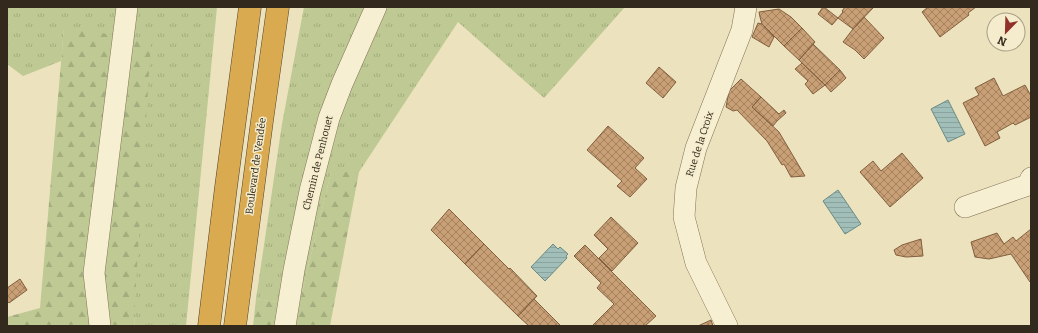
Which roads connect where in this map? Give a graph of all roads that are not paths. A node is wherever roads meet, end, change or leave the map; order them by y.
1 (127, 7) edge
2 (250, 7) edge
3 (278, 7) edge
4 (376, 7) edge
5 (746, 7) edge
6 (1030, 183) edge
7 (965, 206) dead end
8 (100, 326) edge
9 (209, 326) edge
10 (235, 326) edge
11 (284, 326) edge
12 (727, 326) edge

1 - 8 street
2 - 9 highway
3 - 10 highway, Boulevard de Vendée
4 - 11 street, Chemin de Penhouet
5 - 12 street, Rue de la Croix
6 - 7 street

